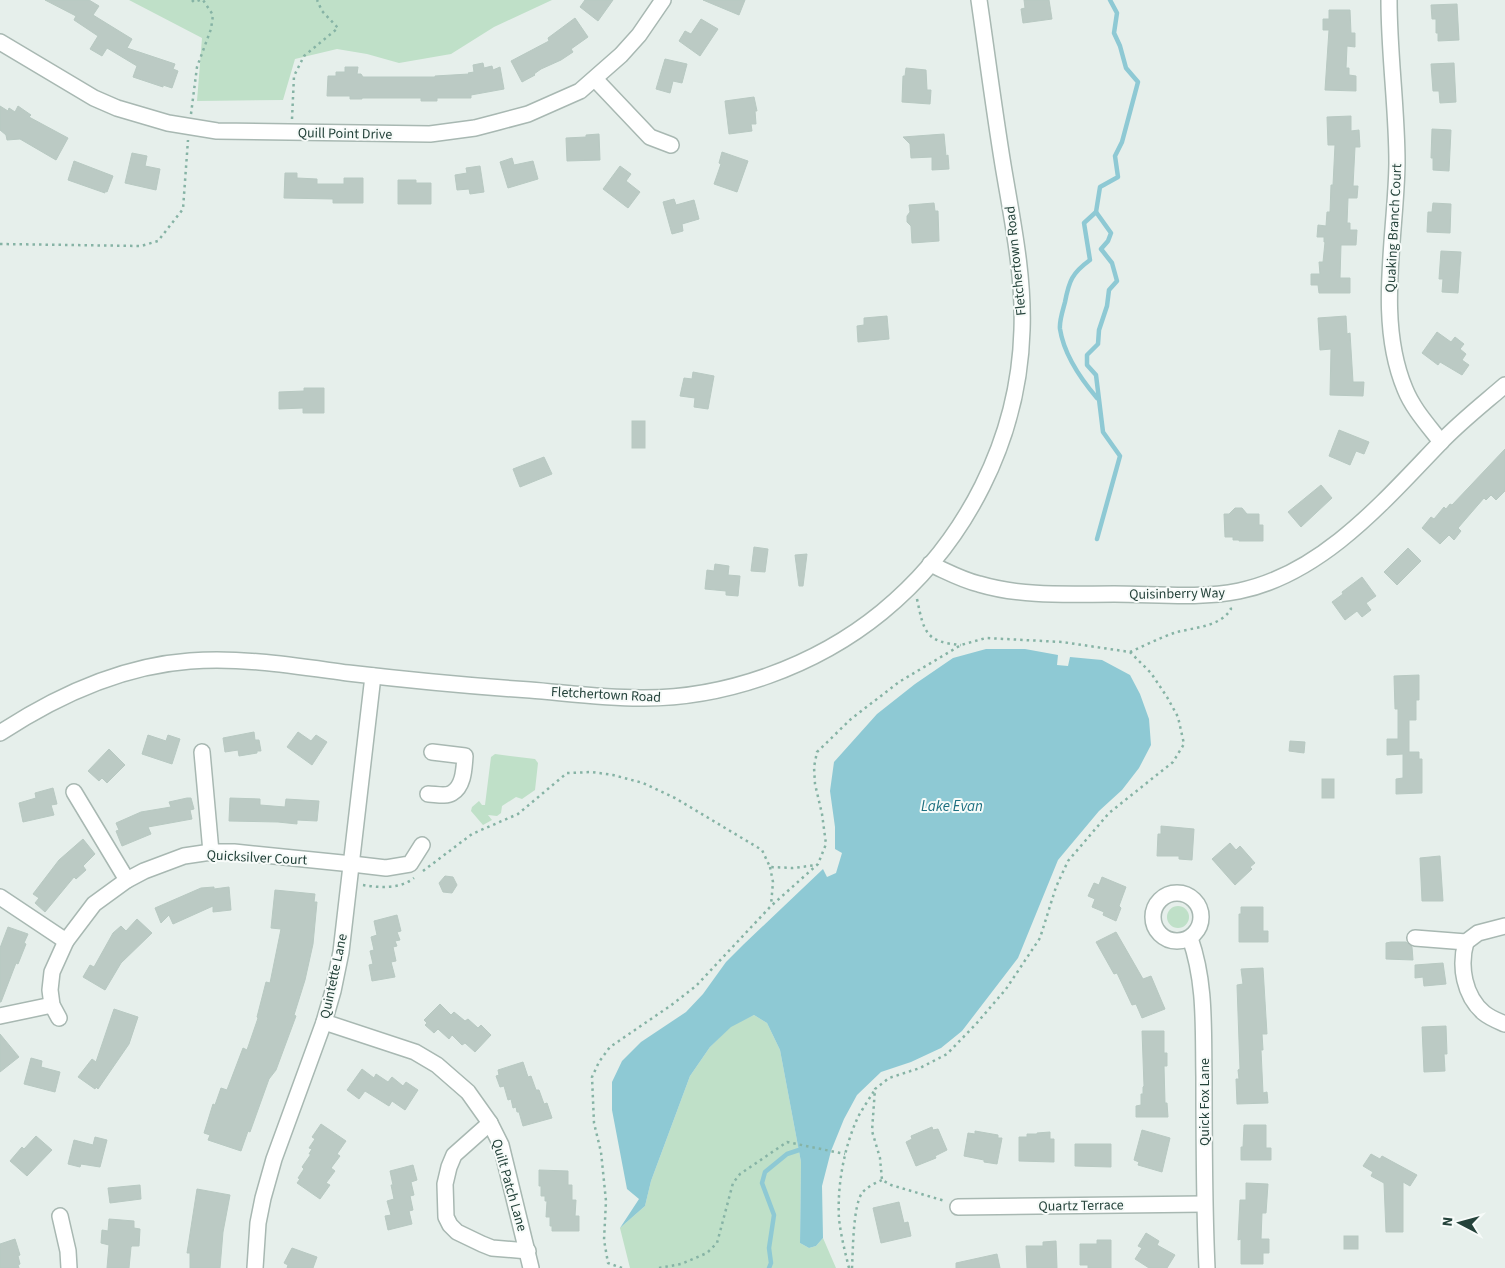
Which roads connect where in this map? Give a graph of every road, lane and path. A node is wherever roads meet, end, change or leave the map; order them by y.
1 (192, 0) edge
2 (202, 0) edge
3 (317, 0) edge
4 (663, 0) edge
5 (979, 0) edge
6 (1389, 0) edge
7 (0, 42) edge
8 (595, 79) junction
9 (189, 127) junction
10 (292, 132) junction
11 (671, 145) dead end
12 (0, 244) edge
13 (1505, 385) edge
14 (1441, 442) junction
15 (930, 564) junction
16 (914, 583) junction
17 (1228, 592) junction
18 (961, 645) junction
19 (1130, 652) junction
20 (373, 676) junction
21 (0, 733) edge
22 (202, 752) dead end
23 (432, 752) dead end
24 (74, 792) dead end
25 (428, 794) dead end
26 (422, 846) dead end
27 (211, 852) junction
28 (352, 864) junction
29 (818, 864) junction
30 (770, 867) junction
31 (127, 880) junction
32 (363, 885) dead end
33 (0, 897) edge
34 (771, 906) junction
35 (1505, 926) edge
36 (1190, 938) dead end
37 (1414, 938) dead end
38 (66, 941) junction
39 (1466, 942) junction
40 (0, 1016) edge
41 (324, 1022) junction
42 (1505, 1024) edge
43 (874, 1089) junction
44 (490, 1122) junction
45 (845, 1154) junction
46 (882, 1180) junction
47 (1204, 1204) junction
48 (958, 1207) joint
49 (60, 1216) dead end
50 (528, 1251) junction
51 (69, 1268) edge
52 (255, 1268) edge
53 (531, 1268) edge
54 (622, 1268) edge
55 (660, 1268) edge
56 (850, 1268) edge
57 (1207, 1268) edge

1 - 2 path
2 - 9 path
3 - 10 path
4 - 8 street, Quill Point Drive
5 - 15 street, Fletchertown Road
6 - 14 street, Quaking Branch Court
7 - 9 street, Quill Point Drive
8 - 10 street, Quill Point Drive
8 - 11 street
9 - 10 street, Quill Point Drive
9 - 12 path
13 - 14 street, Quisinberry Way
14 - 17 street, Quisinberry Way
15 - 16 street, Fletchertown Road
15 - 17 street, Quisinberry Way
16 - 18 path
16 - 20 street, Fletchertown Road
17 - 19 path
18 - 19 path
18 - 29 path
19 - 43 path
20 - 21 street, Fletchertown Road
20 - 28 street, Quintette Lane
22 - 27 street
23 - 25 street
24 - 31 street
26 - 28 street, Quicksilver Court
27 - 28 street, Quicksilver Court
27 - 31 street, Quicksilver Court
28 - 41 street, Quintette Lane
29 - 30 path
29 - 34 path
30 - 32 path
30 - 34 path
31 - 38 street, Quicksilver Court
33 - 38 street
34 - 54 path
35 - 39 street
36 - 47 street, Quick Fox Lane
37 - 39 street
38 - 40 street, Quicksilver Court
39 - 42 street
41 - 44 street, Quilt Patch Lane
41 - 52 street, Quintette Lane
43 - 45 path
43 - 46 path
44 - 50 street, Quilt Patch Lane
44 - 50 street
45 - 55 path
45 - 56 path
46 - 48 path
46 - 56 path
47 - 48 street, Quartz Terrace
47 - 57 street, Quick Fox Lane
49 - 51 street
50 - 53 street, Quilt Patch Lane

